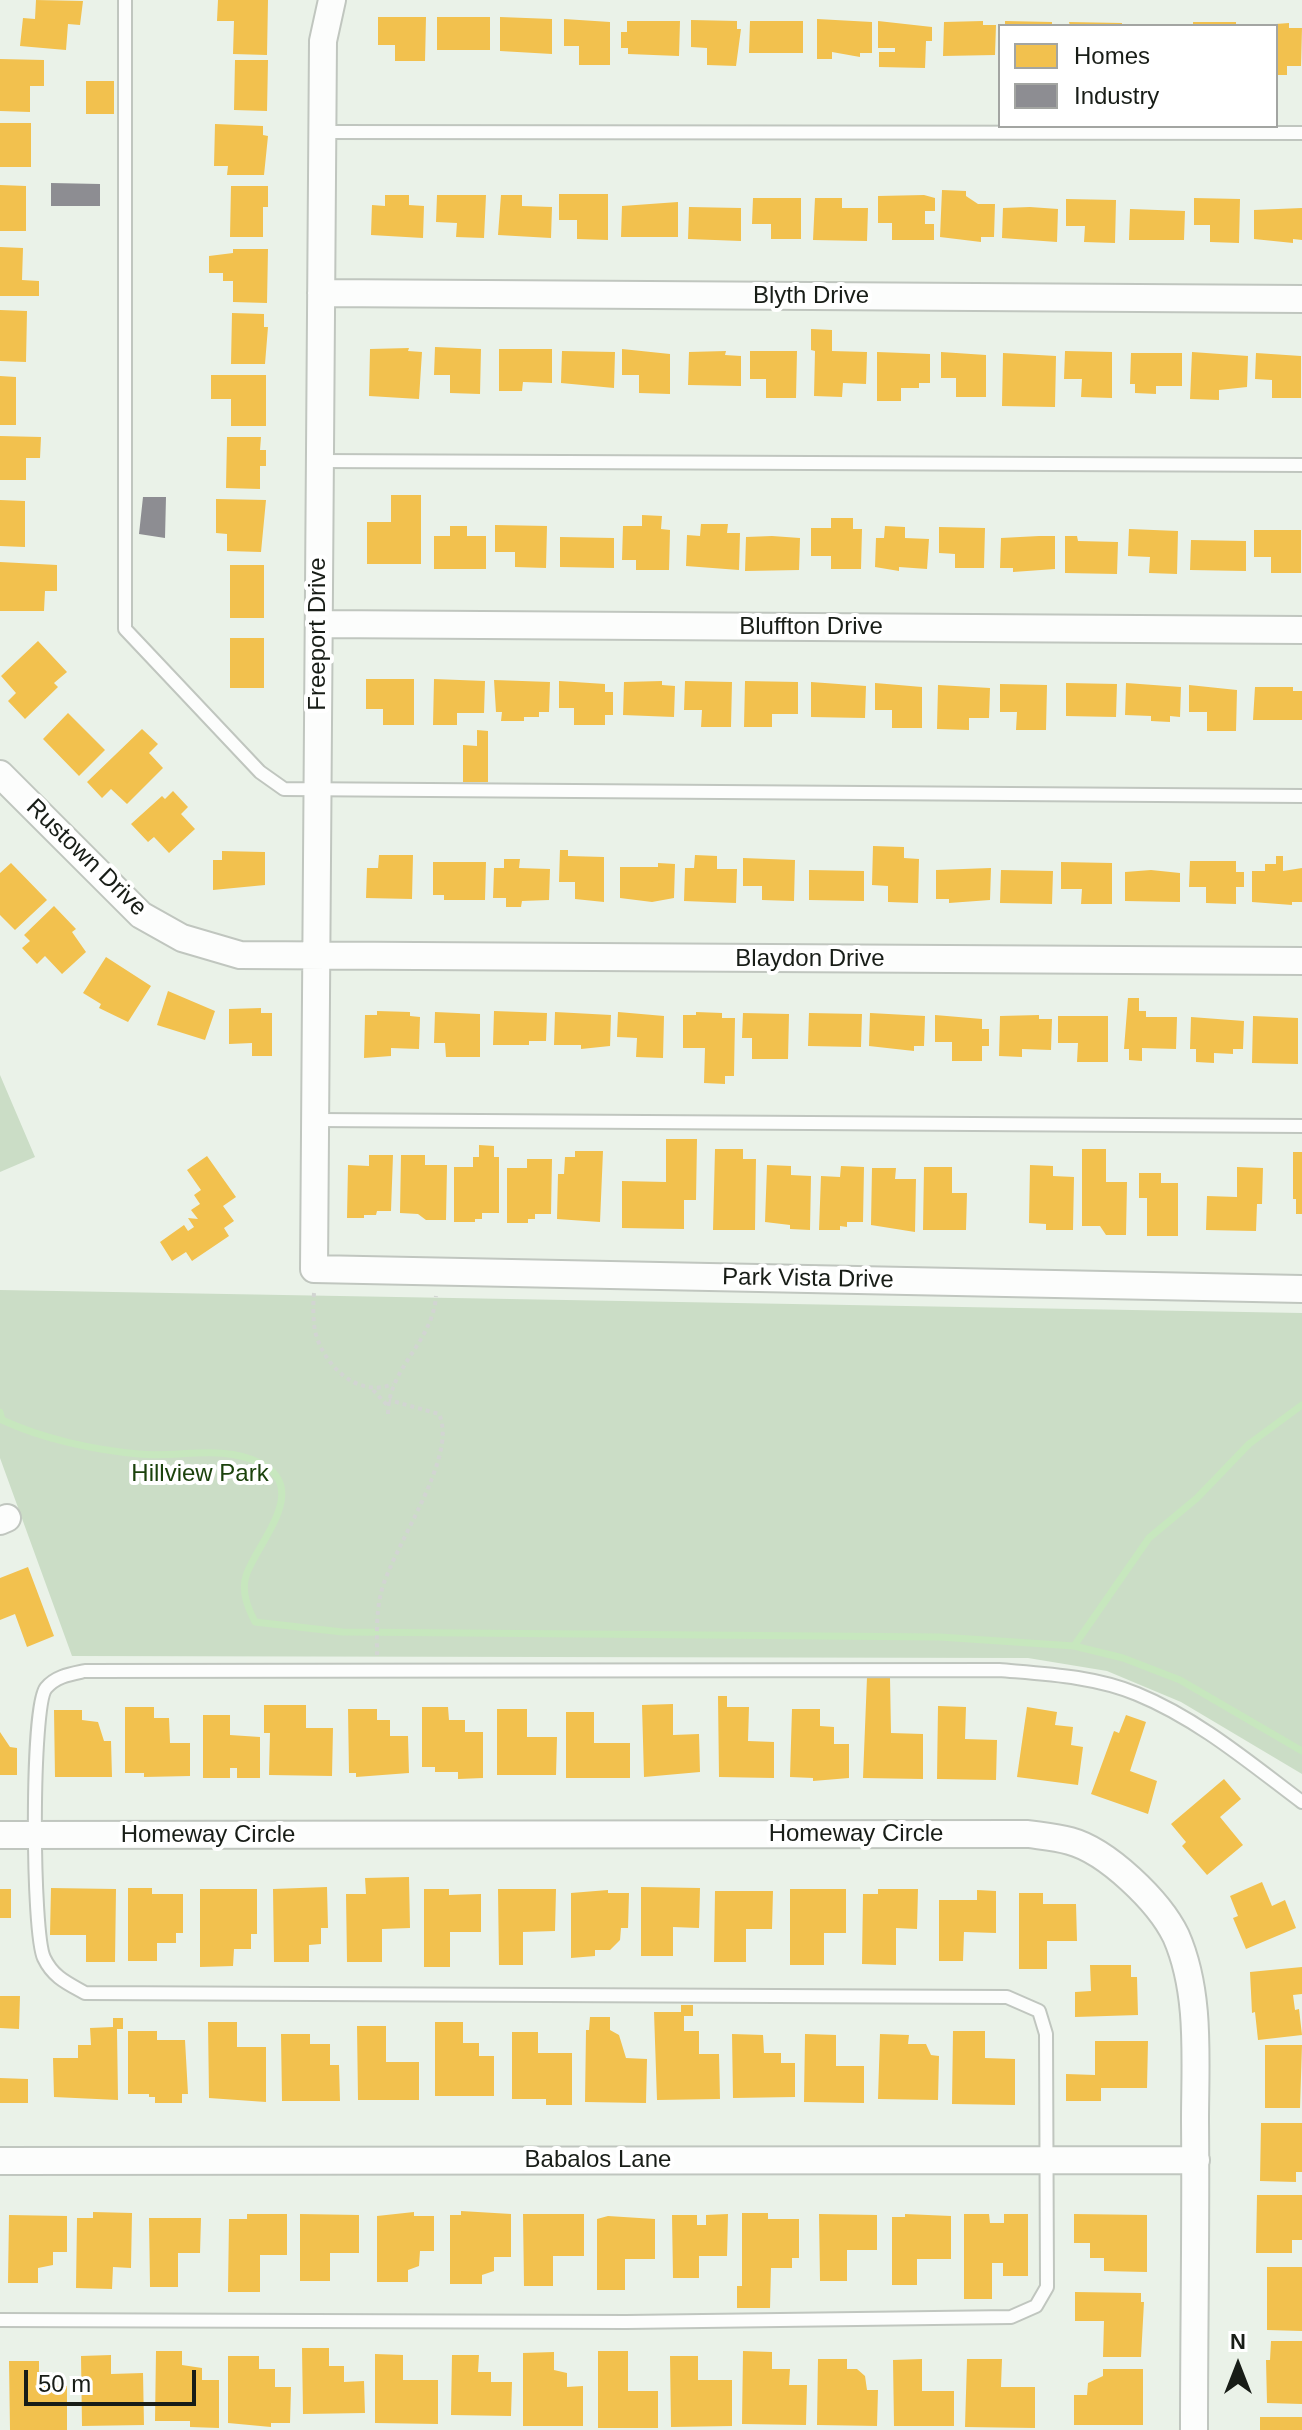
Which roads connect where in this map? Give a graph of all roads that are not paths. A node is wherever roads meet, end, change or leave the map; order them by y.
1 (125, 0) edge
2 (332, 0) edge
3 (324, 132) junction
4 (1302, 133) edge
5 (321, 293) junction
6 (1302, 299) edge
7 (318, 461) junction
8 (1302, 465) edge
9 (319, 624) junction
10 (1302, 630) edge
11 (0, 774) edge
12 (317, 789) junction
13 (1302, 796) edge
14 (317, 956) junction
15 (1302, 961) edge
16 (317, 1120) junction
17 (1302, 1126) edge
18 (314, 1269) joint
19 (1302, 1289) edge
20 (1302, 1802) edge
21 (0, 1835) edge
22 (36, 1835) junction
23 (1046, 2160) junction
24 (1196, 2160) junction
25 (0, 2161) edge
26 (0, 2320) edge
27 (1194, 2430) edge

1 - 12 lane
2 - 3 street, Freeport Drive
3 - 4 lane
3 - 5 street, Freeport Drive
5 - 6 street, Blyth Drive
5 - 7 street, Freeport Drive
7 - 8 lane
7 - 9 street, Freeport Drive
9 - 10 street, Bluffton Drive
9 - 12 street, Freeport Drive
11 - 14 street, Rustown Drive
12 - 13 lane
12 - 14 street, Freeport Drive
14 - 15 street, Blaydon Drive
14 - 16 street, Freeport Drive
16 - 17 lane
16 - 18 street, Freeport Drive
18 - 19 street, Park Vista Drive
20 - 22 lane
21 - 22 street, Homeway Circle
22 - 23 lane
22 - 24 street, Homeway Circle
23 - 24 street, Babalos Lane
23 - 25 street, Babalos Lane
23 - 26 lane
24 - 27 street, Homeway Circle

